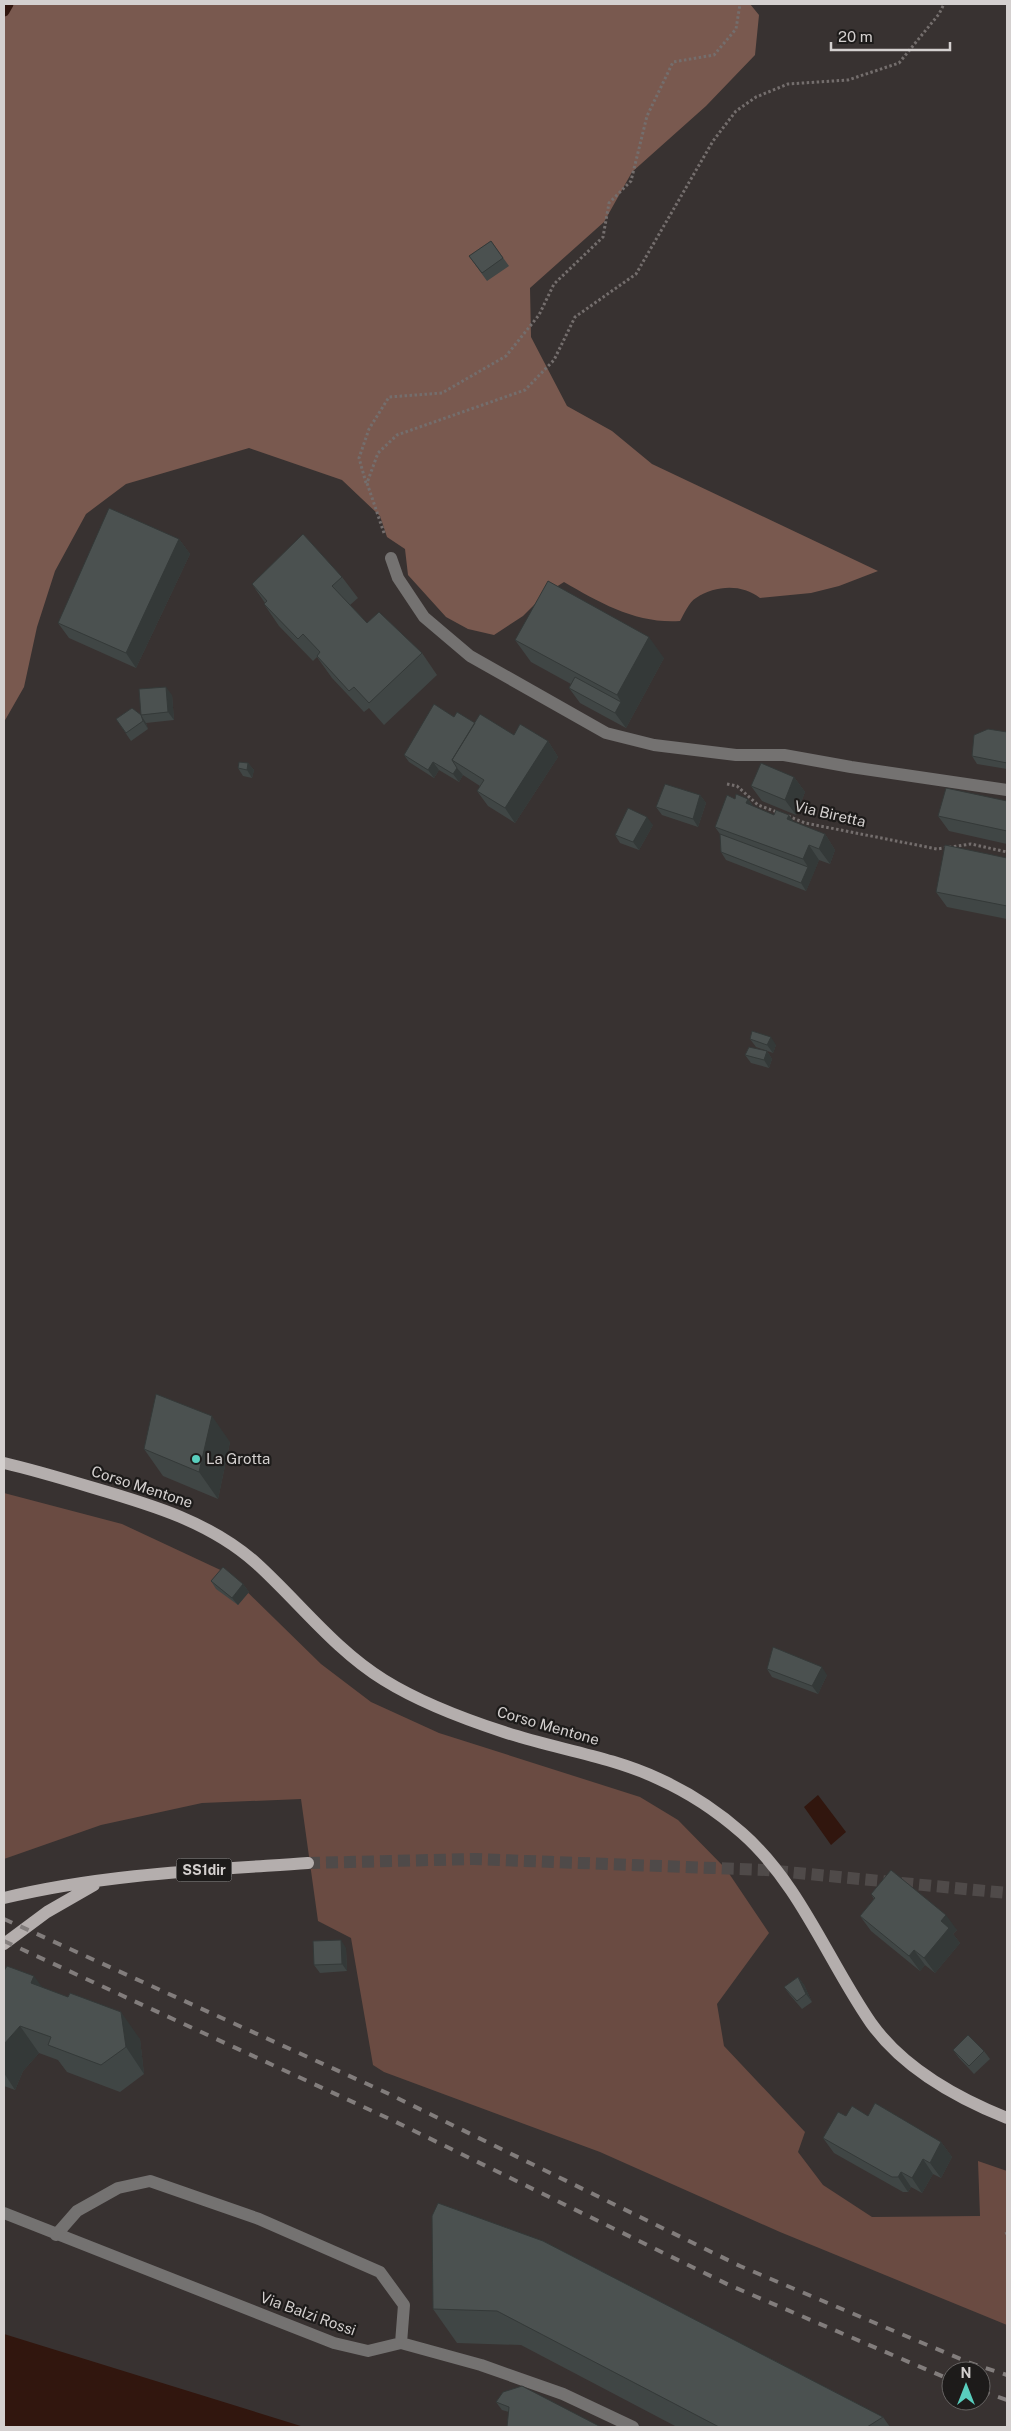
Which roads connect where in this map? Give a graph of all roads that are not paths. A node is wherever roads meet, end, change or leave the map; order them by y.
1 (390, 558) road end
2 (1007, 790) edge
3 (4, 1463) edge
4 (308, 1863) tunnel mouth
5 (101, 1881) junction
6 (4, 1898) edge
7 (4, 1944) edge
8 (1007, 2118) edge
9 (4, 2213) edge
10 (56, 2235) junction
11 (401, 2344) junction
12 (633, 2427) edge

1 - 2 street
3 - 8 main road, Corso Mentone
4 - 5 main road, SS1dir
5 - 6 main road, SS1dir
5 - 7 main road, SS1dir
9 - 10 street, Via Balzi Rossi
10 - 11 street, Via Balzi Rossi
10 - 11 street
11 - 12 street, Via Balzi Rossi

